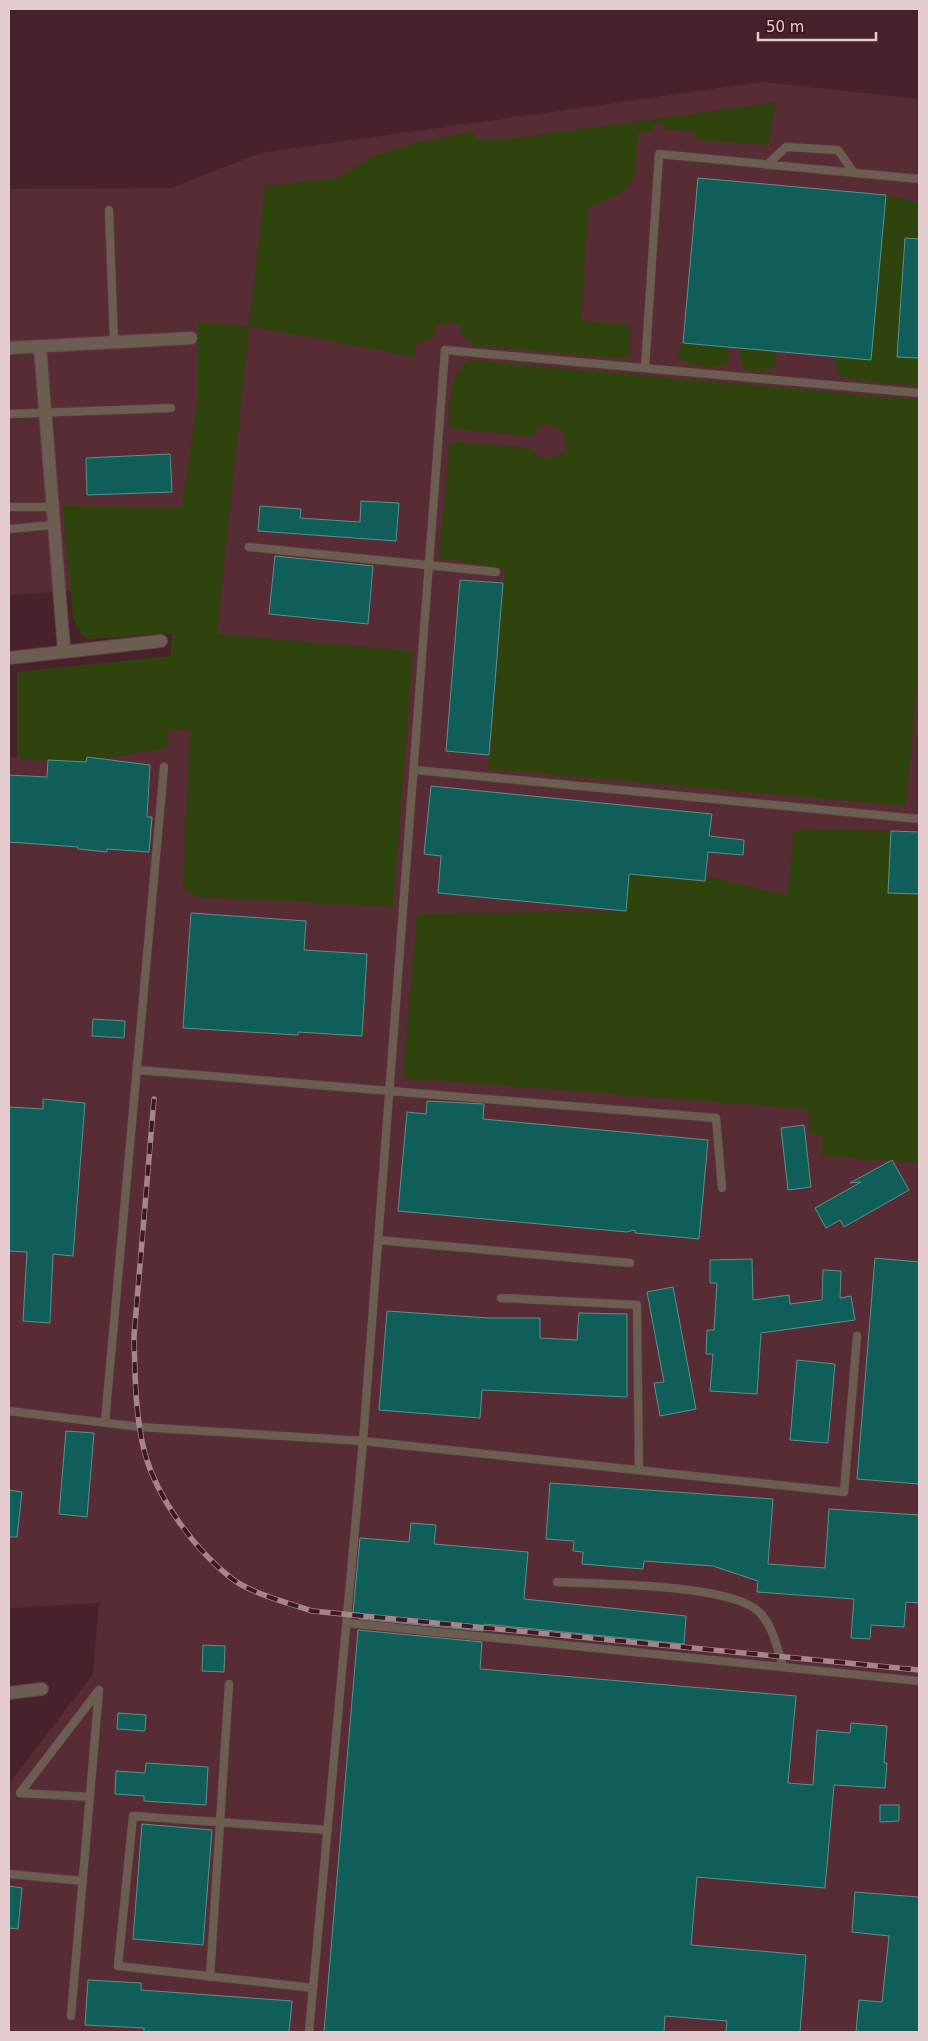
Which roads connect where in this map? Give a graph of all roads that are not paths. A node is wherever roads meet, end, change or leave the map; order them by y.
1 (767, 165) junction
2 (854, 173) junction
3 (919, 179) edge
4 (109, 210) dead end
5 (191, 338) dead end
6 (114, 342) junction
7 (40, 346) junction
8 (9, 348) edge
9 (645, 368) junction
10 (919, 393) edge
11 (172, 408) dead end
12 (45, 412) junction
13 (9, 414) edge
14 (52, 506) junction
15 (9, 507) edge
16 (54, 525) junction
17 (9, 529) edge
18 (249, 547) dead end
19 (429, 566) junction
20 (496, 572) dead end
21 (161, 641) dead end
22 (64, 650) junction
23 (9, 658) edge
24 (164, 767) dead end
25 (415, 770) junction
26 (919, 819) edge
27 (138, 1070) junction
28 (389, 1092) junction
29 (722, 1188) dead end
30 (378, 1240) junction
31 (630, 1263) dead end
32 (500, 1298) dead end
33 (857, 1336) dead end
34 (9, 1411) edge
35 (105, 1422) junction
36 (363, 1441) junction
37 (639, 1470) junction
38 (557, 1582) dead end
39 (346, 1623) junction
40 (783, 1666) junction
41 (919, 1681) edge
42 (229, 1684) dead end
43 (42, 1689) dead end
44 (9, 1693) edge
45 (90, 1797) junction
46 (220, 1822) junction
47 (328, 1830) junction
48 (9, 1874) edge
49 (82, 1881) junction
50 (210, 1977) junction
51 (313, 1988) junction
52 (71, 2016) dead end
53 (309, 2032) edge

1 - 2 lane
1 - 2 lane
1 - 9 lane
2 - 3 lane
4 - 6 lane
5 - 6 street
6 - 7 street
7 - 8 street
7 - 12 street
9 - 10 lane
9 - 19 lane
11 - 12 lane
12 - 13 lane
12 - 14 street
14 - 15 lane
14 - 16 street
16 - 17 lane
16 - 22 street
18 - 19 lane
19 - 20 lane
19 - 25 lane
21 - 22 street
22 - 23 street
24 - 27 lane
25 - 26 lane
25 - 28 lane
27 - 28 lane
27 - 35 lane
28 - 29 lane
28 - 30 lane
30 - 31 lane
30 - 36 lane
32 - 37 lane
33 - 37 lane
34 - 35 lane
35 - 36 lane
36 - 37 lane
36 - 39 lane
38 - 40 lane
39 - 40 lane
39 - 47 lane
40 - 41 lane
42 - 46 lane
43 - 44 street
45 - 45 lane
45 - 49 lane
46 - 47 lane
46 - 50 lane
46 - 50 lane
47 - 51 lane
48 - 49 lane
49 - 52 lane
50 - 51 lane
51 - 53 lane

